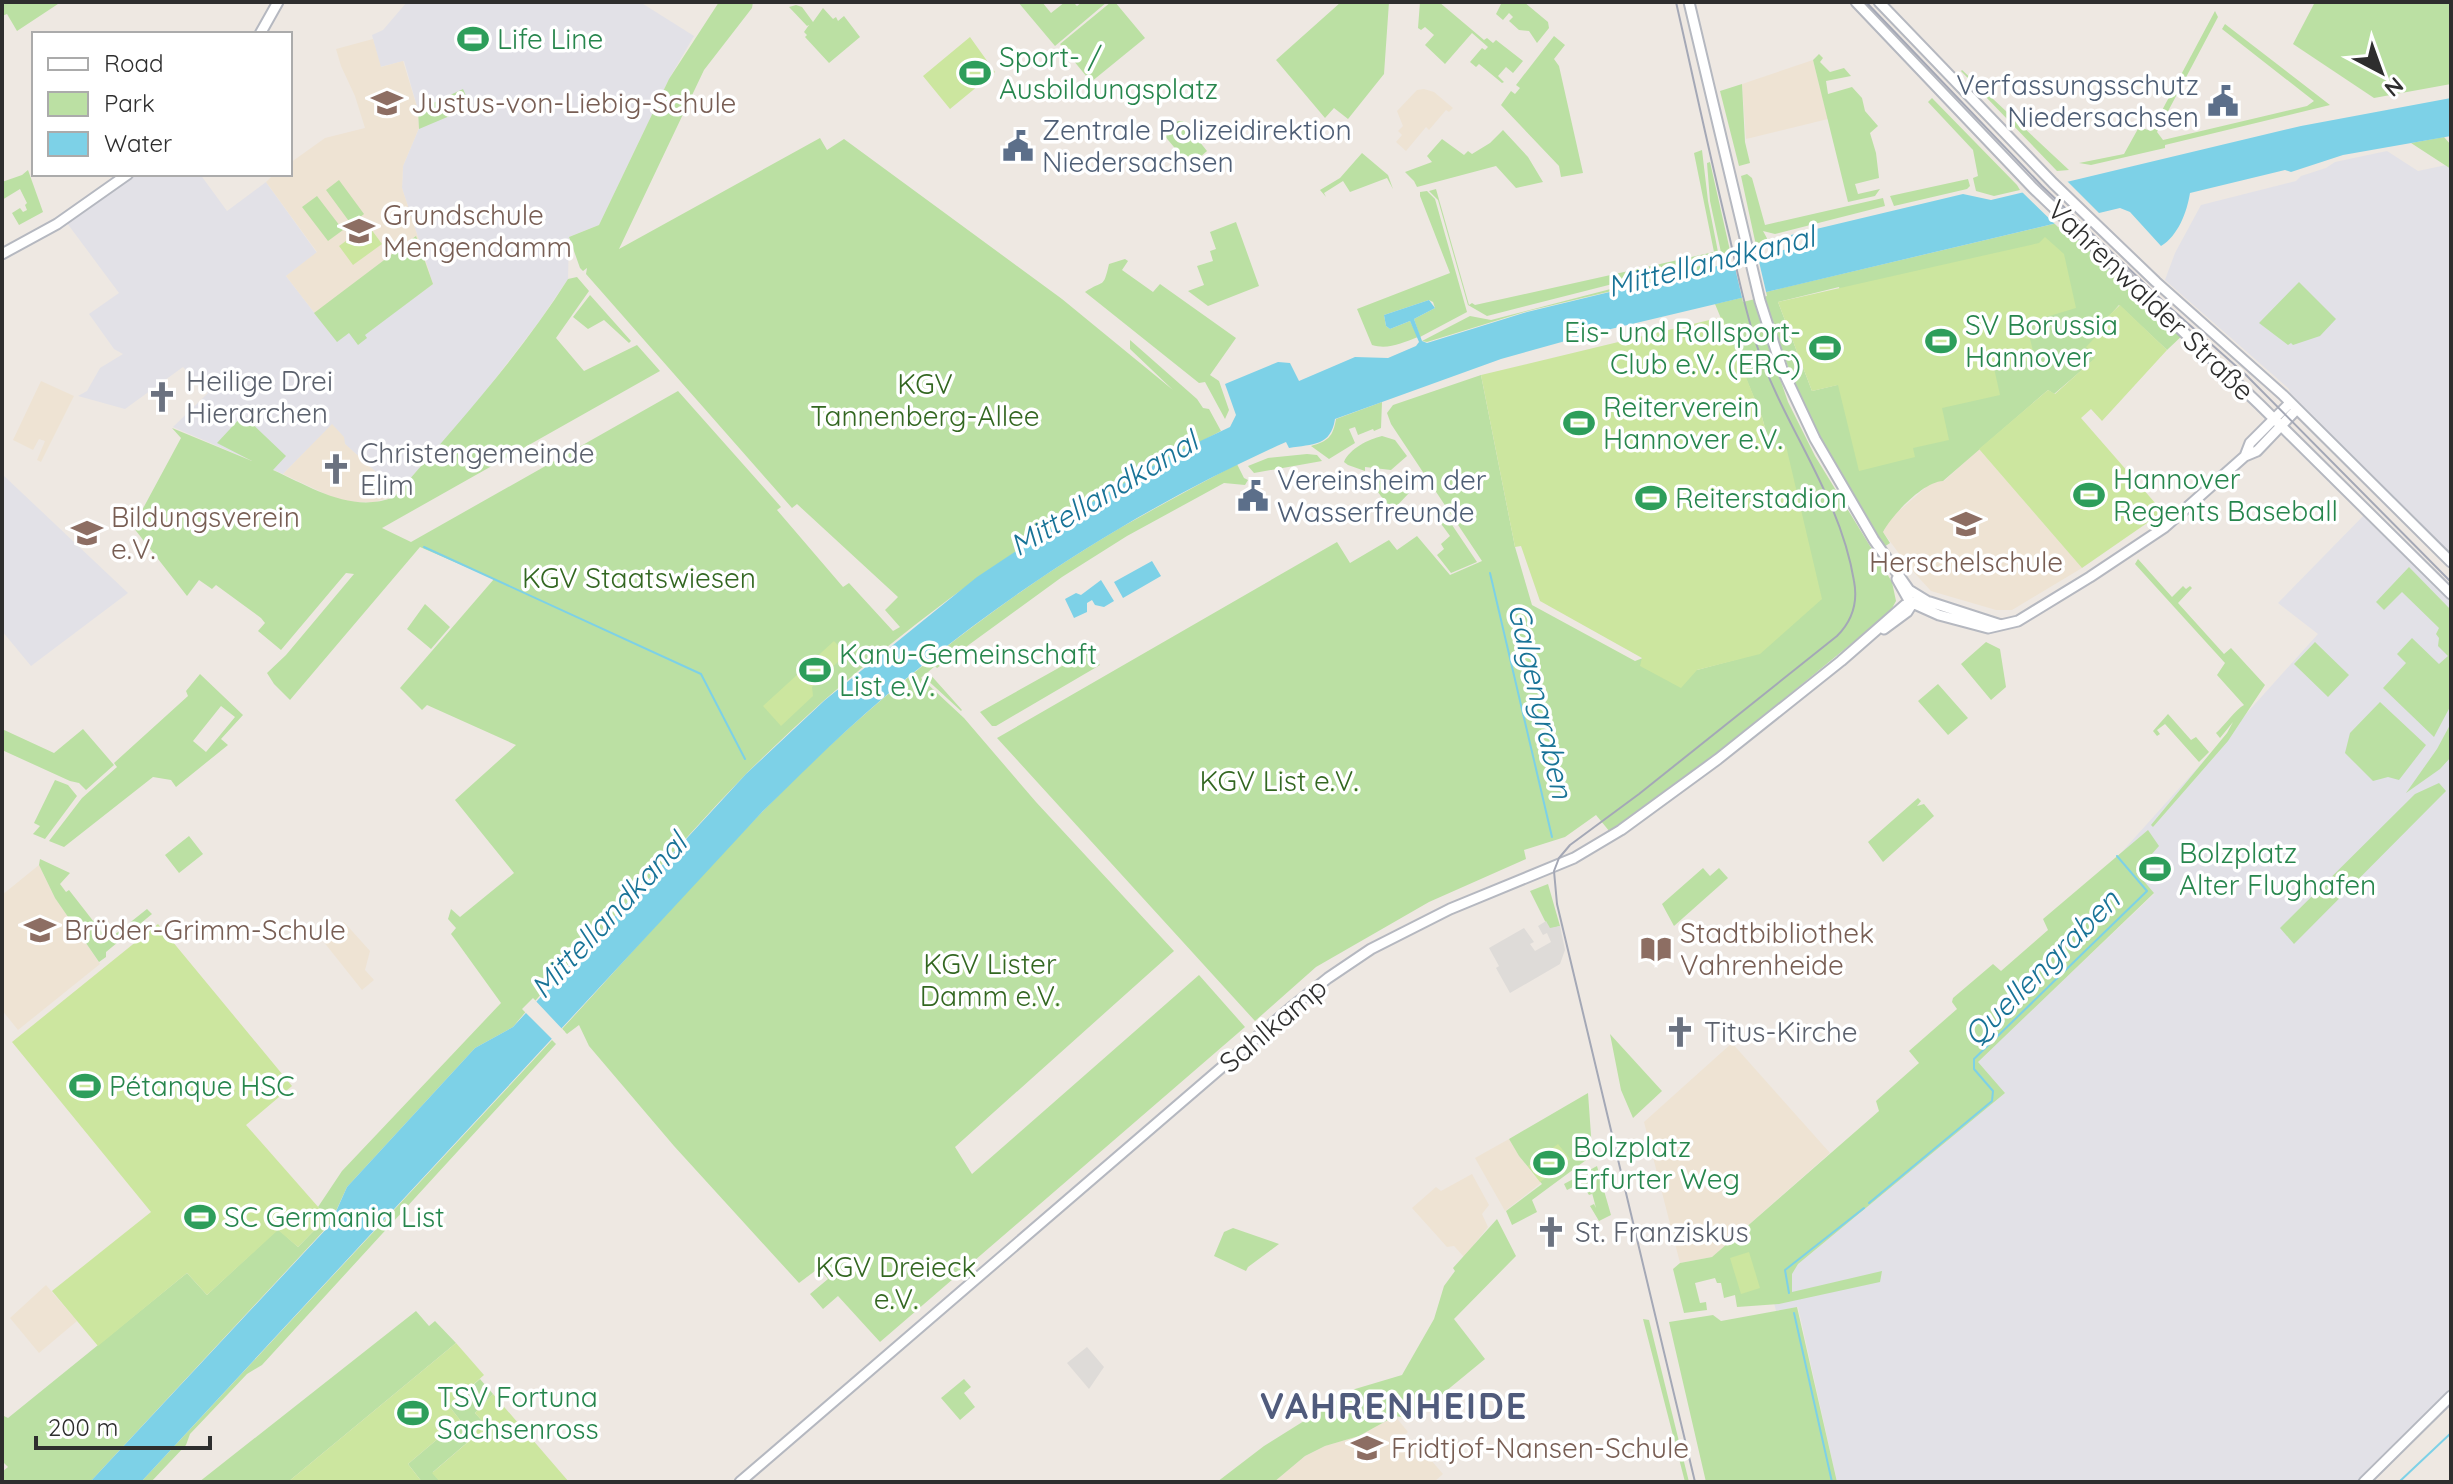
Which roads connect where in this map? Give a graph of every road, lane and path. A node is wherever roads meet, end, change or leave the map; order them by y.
1 (278, 2) edge
2 (1689, 2) edge
3 (1856, 2) edge
4 (1879, 2) edge
5 (261, 32) edge
6 (125, 176) edge
7 (2, 254) edge
8 (2293, 406) junction
9 (2274, 418) junction
10 (2282, 427) junction
11 (2245, 456) junction
12 (1884, 554) junction
13 (2451, 562) edge
14 (1897, 581) junction
15 (1909, 590) junction
16 (2451, 594) edge
17 (1930, 602) junction
18 (1912, 603) junction
19 (1939, 615) junction
20 (1894, 618) junction
21 (2001, 625) junction
22 (2451, 1396) edge
23 (740, 1482) edge
24 (2364, 1482) edge

1 - 5 street
2 - 12 street
3 - 9 street, Vahrenwalder Straße
4 - 8 street, Vahrenwalder Straße
6 - 7 street
8 - 9 street, Sahlkamp
8 - 10 street, Sahlkamp
8 - 13 street, Vahrenwalder Straße
9 - 10 street, Vahrenwalder Straße
9 - 11 street, Sahlkamp
10 - 11 street, Sahlkamp
10 - 16 street, Vahrenwalder Straße
11 - 21 street, Sahlkamp
12 - 14 street
12 - 15 street
14 - 18 street
14 - 20 street
15 - 17 street
15 - 18 street
17 - 18 street
17 - 21 street
18 - 19 street, Sahlkamp
18 - 20 street, Sahlkamp
19 - 20 street, Sahlkamp
19 - 21 street, Sahlkamp
20 - 23 street, Sahlkamp
22 - 24 street

